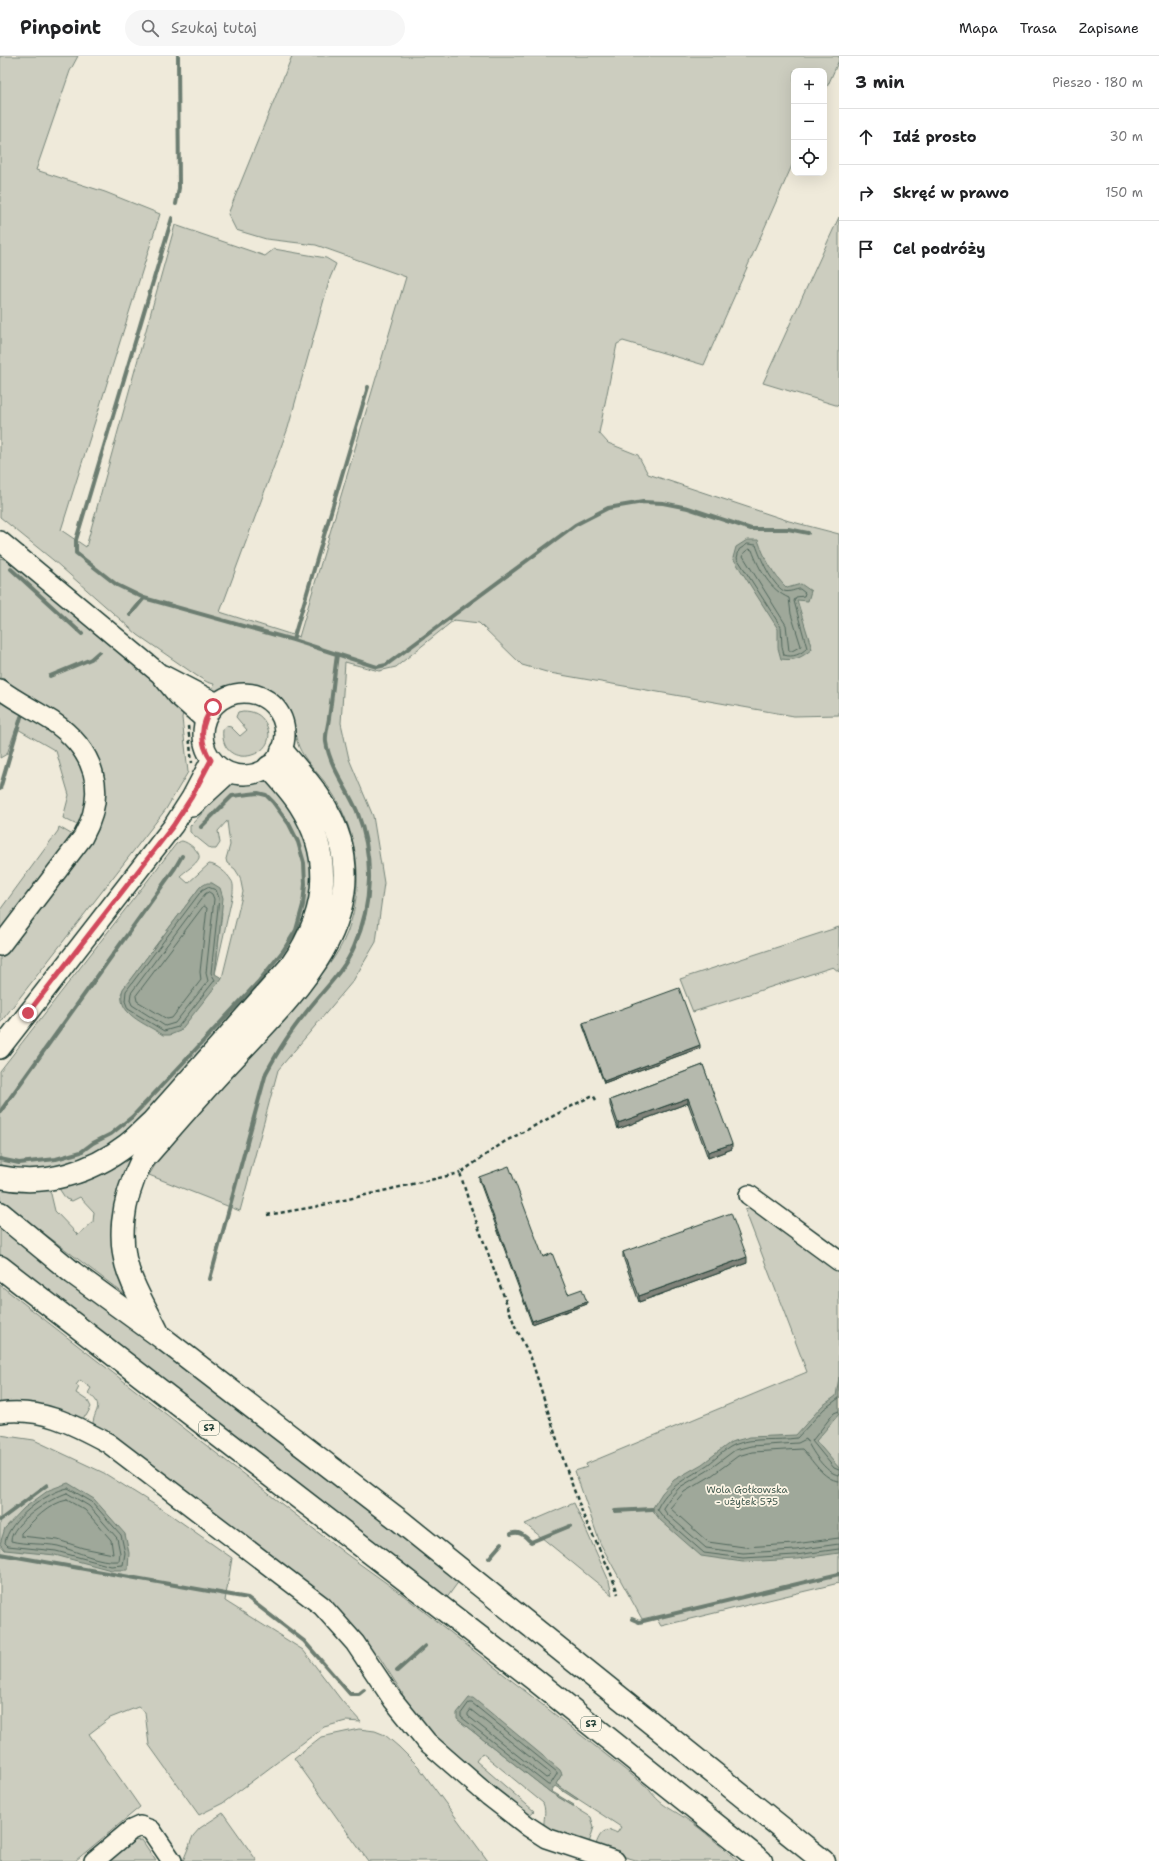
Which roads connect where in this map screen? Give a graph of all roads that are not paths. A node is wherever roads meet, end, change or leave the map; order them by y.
1 (0, 541) edge
2 (160, 674) junction
3 (0, 689) edge
4 (217, 703) junction
5 (197, 720) junction
6 (275, 759) junction
7 (211, 760) junction
8 (230, 773) junction
9 (173, 826) junction
10 (0, 946) edge
11 (0, 1049) edge
12 (0, 1178) edge
13 (748, 1196) dead end
14 (0, 1214) edge
15 (839, 1262) edge
16 (0, 1268) edge
17 (160, 1337) junction
18 (0, 1413) edge
19 (94, 1861) edge
20 (172, 1861) edge
21 (615, 1861) edge
22 (761, 1861) edge
23 (823, 1861) edge

1 - 2 street
2 - 4 street
2 - 5 street
3 - 10 street
4 - 5 street
4 - 6 street
5 - 7 street
6 - 8 street
6 - 12 highway
6 - 17 highway
7 - 8 street
7 - 9 street
8 - 9 street
9 - 11 street
13 - 15 street
14 - 17 highway
16 - 22 highway, S7
17 - 23 highway
18 - 21 street
19 - 20 street

